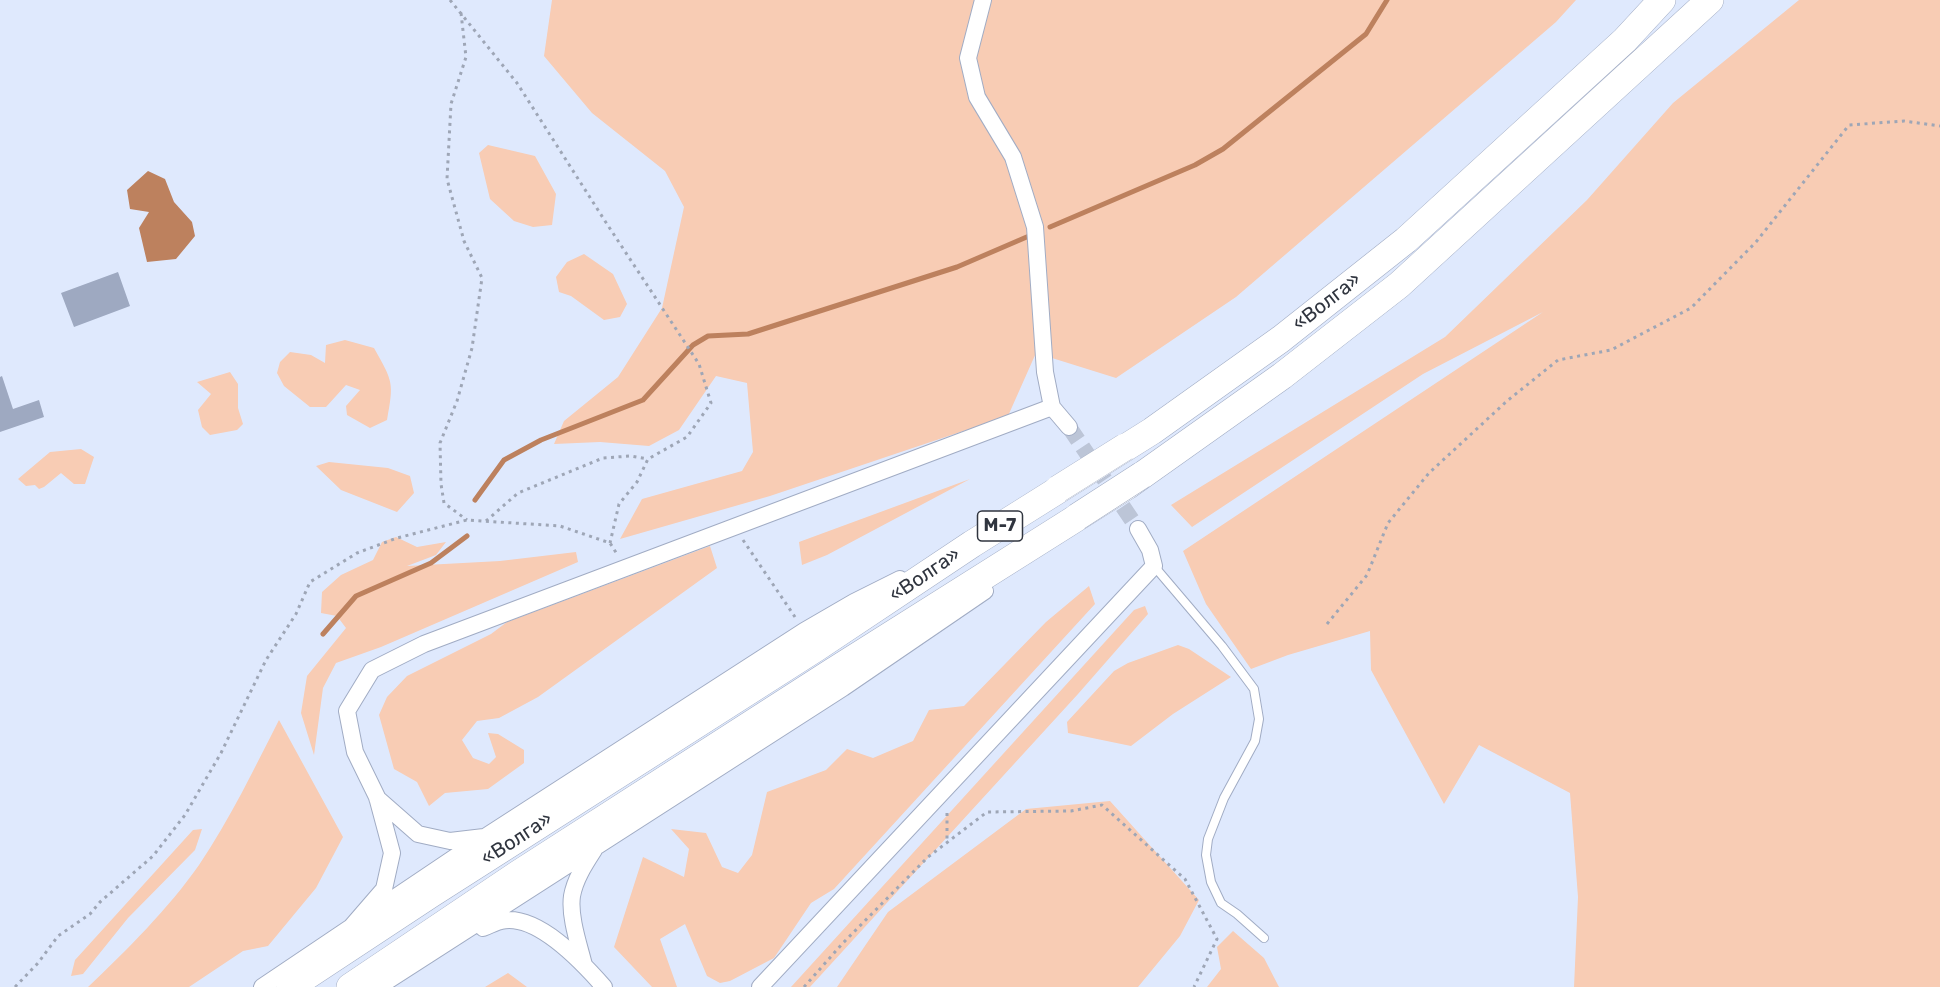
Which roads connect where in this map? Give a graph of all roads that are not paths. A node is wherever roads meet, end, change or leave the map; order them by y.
1 (983, 0) edge
2 (1662, 0) edge
3 (1710, 0) edge
4 (1052, 407) junction
5 (1069, 428) tunnel mouth
6 (1134, 481) junction
7 (1138, 529) tunnel mouth
8 (972, 544) junction
9 (1154, 566) junction
10 (377, 797) junction
11 (485, 837) junction
12 (596, 846) junction
13 (351, 926) junction
14 (1264, 938) dead end
15 (452, 940) junction
16 (584, 965) junction
17 (262, 987) edge
18 (290, 987) edge
19 (350, 987) edge
20 (378, 987) edge
21 (604, 987) edge
22 (760, 987) edge

1 - 4 street
2 - 8 highway, «Волга» / М-7
3 - 6 highway, «Волга»
4 - 5 street
4 - 10 street
6 - 12 street
6 - 19 highway, «Волга» / М-7, bridge
7 - 9 street
8 - 11 street
8 - 18 highway, «Волга» / М-7
9 - 14 lane
9 - 22 street
10 - 11 street
10 - 13 street
11 - 13 street
12 - 15 street
12 - 16 street
13 - 17 street
15 - 16 street
15 - 20 street
16 - 21 street

